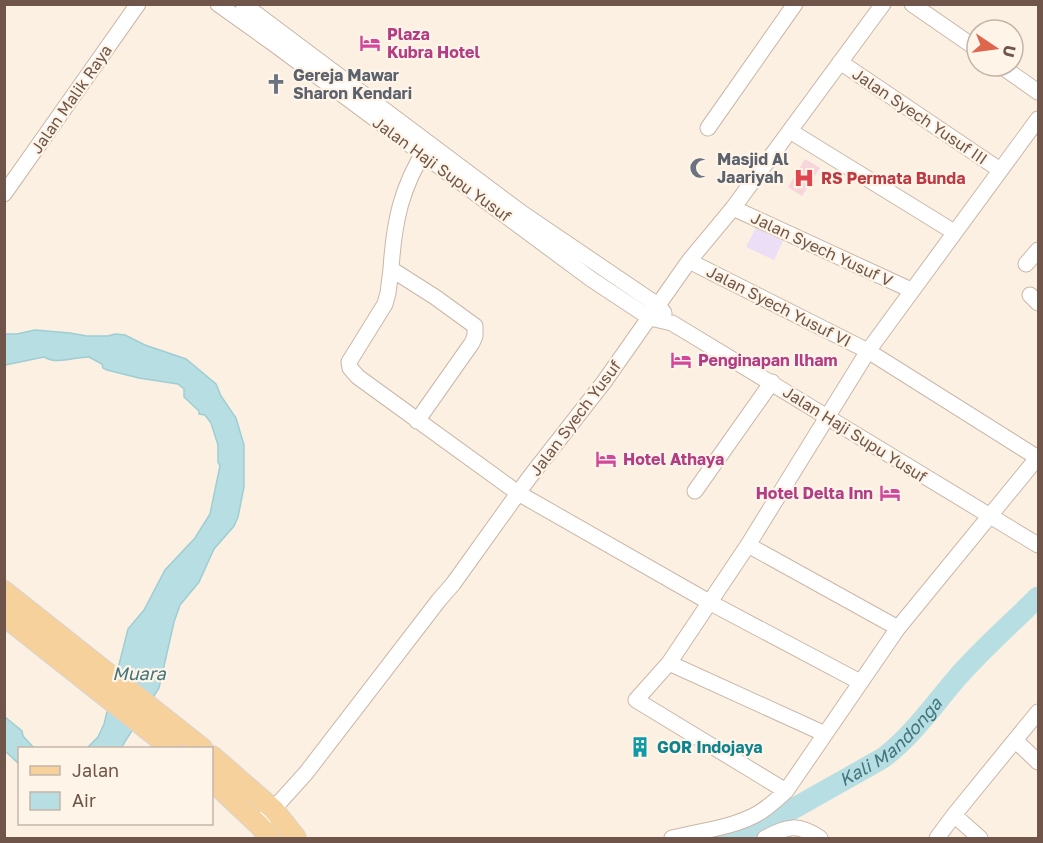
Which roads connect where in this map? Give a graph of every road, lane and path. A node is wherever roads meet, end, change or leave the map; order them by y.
1 (138, 4) edge
2 (218, 4) edge
3 (243, 4) edge
4 (795, 4) edge
5 (882, 4) edge
6 (912, 4) edge
7 (965, 41) edge
8 (840, 62) junction
9 (1018, 78) edge
10 (1038, 92) edge
11 (1038, 119) edge
12 (708, 128) dead end
13 (790, 131) junction
14 (425, 149) junction
15 (1000, 170) junction
16 (4, 194) edge
17 (733, 208) junction
18 (954, 232) junction
19 (1038, 250) edge
20 (689, 261) junction
21 (1026, 264) dead end
22 (391, 269) junction
23 (911, 290) junction
24 (655, 312) junction
25 (868, 351) junction
26 (772, 382) junction
27 (828, 417) junction
28 (417, 421) junction
29 (1038, 458) edge
30 (695, 491) dead end
31 (518, 493) junction
32 (991, 516) junction
33 (748, 545) junction
34 (1038, 545) edge
35 (4, 591) edge
36 (709, 602) junction
37 (4, 616) edge
38 (898, 628) junction
39 (669, 663) junction
40 (92, 673) junction
41 (860, 682) junction
42 (1038, 712) edge
43 (161, 729) junction
44 (825, 734) junction
45 (1016, 740) junction
46 (170, 747) edge
47 (200, 747) edge
48 (213, 757) edge
49 (1038, 762) edge
50 (213, 782) edge
51 (786, 791) junction
52 (274, 810) junction
53 (954, 815) junction
54 (265, 832) edge
55 (296, 838) edge
56 (672, 838) edge
57 (765, 838) edge
58 (820, 838) edge
59 (937, 838) edge
60 (980, 838) edge

1 - 16 street, Jalan Malik Raya
2 - 14 street, Jalan Haji Supu Yusuf
3 - 14 street, Jalan Haji Supu Yusuf
4 - 12 street
5 - 8 street, Jalan Syech Yusuf
6 - 7 street
8 - 13 street, Jalan Syech Yusuf
8 - 15 street, Jalan Syech Yusuf III
9 - 10 street
11 - 15 street
13 - 17 street, Jalan Syech Yusuf
13 - 18 street
14 - 22 street
14 - 24 street, Jalan Haji Supu Yusuf
15 - 18 street
17 - 20 street, Jalan Syech Yusuf
17 - 23 street, Jalan Syech Yusuf V
18 - 23 street
19 - 21 street
20 - 24 street, Jalan Syech Yusuf
20 - 25 street, Jalan Syech Yusuf VI
22 - 28 street
22 - 28 street
23 - 25 street
24 - 26 street, Jalan Haji Supu Yusuf
24 - 31 street, Jalan Syech Yusuf
25 - 27 street
25 - 29 street, Jalan Syech Yusuf VI
26 - 27 street, Jalan Haji Supu Yusuf
26 - 30 street
27 - 32 street, Jalan Haji Supu Yusuf
27 - 33 street
28 - 31 street
29 - 32 street
31 - 36 street
31 - 52 street, Jalan Syech Yusuf
32 - 34 street, Jalan Haji Supu Yusuf
32 - 38 street
33 - 36 street
33 - 38 street
35 - 40 main road
36 - 39 street
36 - 41 street
37 - 40 main road
38 - 41 street
39 - 44 street
39 - 51 street
40 - 43 main road
41 - 44 street
42 - 45 street
43 - 46 main road
43 - 47 main road
44 - 51 street
45 - 49 street
45 - 53 street
48 - 52 main road
50 - 54 main road
51 - 56 street
52 - 54 street, Jalan Syech Yusuf
52 - 55 main road
53 - 59 street
53 - 60 street
57 - 58 street

